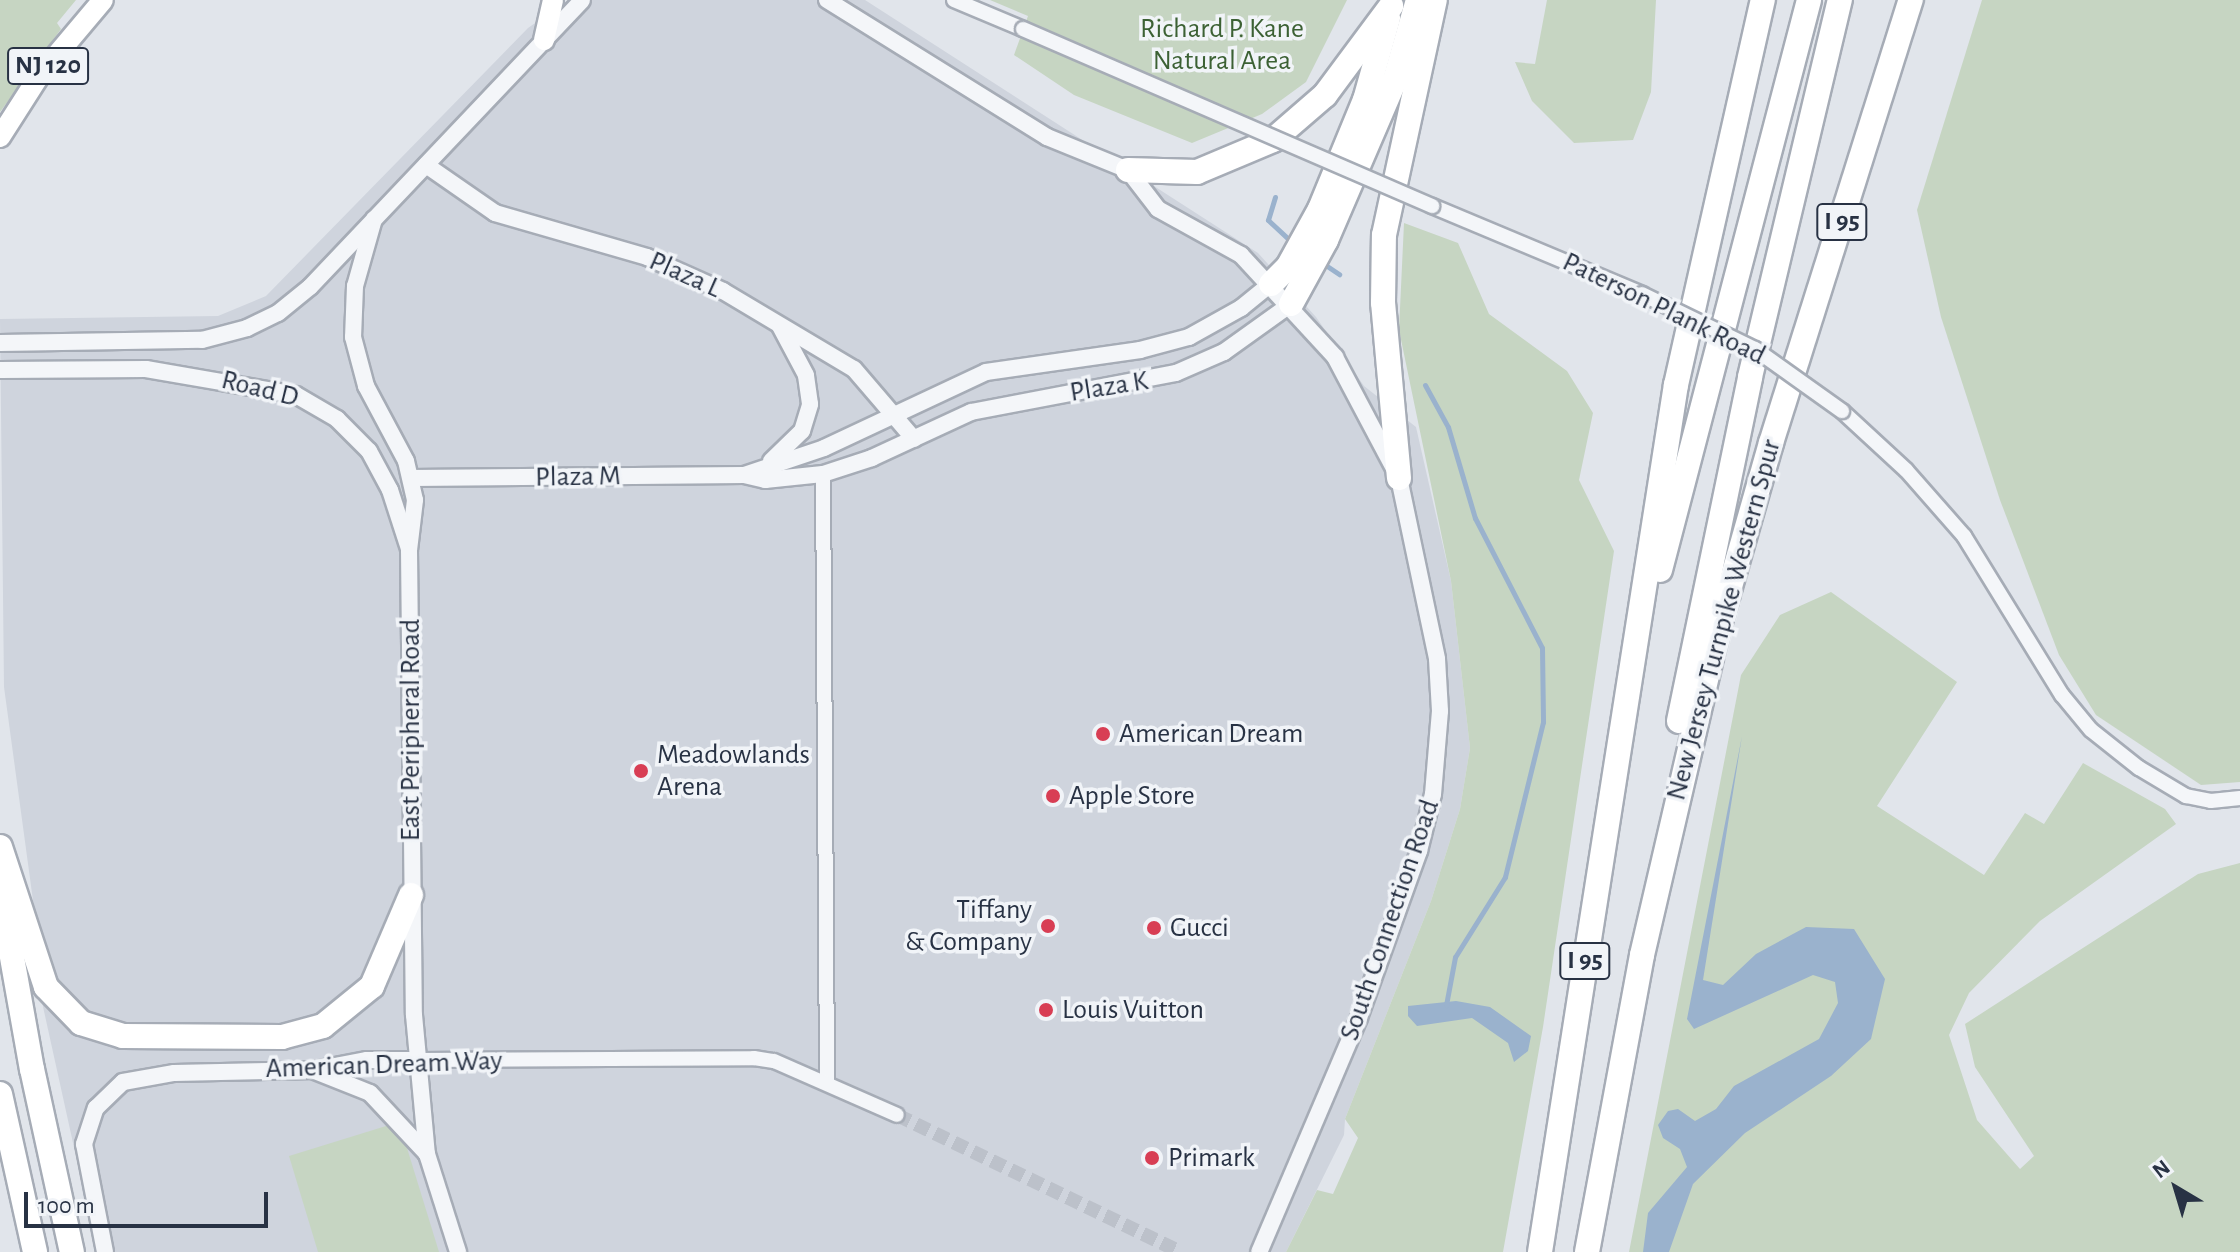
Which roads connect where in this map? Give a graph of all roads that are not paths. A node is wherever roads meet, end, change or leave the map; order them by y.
1 (103, 0) edge
2 (553, 0) edge
3 (582, 0) edge
4 (827, 0) edge
5 (954, 0) edge
6 (1418, 0) edge
7 (1435, 0) edge
8 (1763, 0) edge
9 (1809, 0) edge
10 (1840, 0) edge
11 (1911, 0) edge
12 (1391, 3) edge
13 (544, 40) junction
14 (0, 137) edge
15 (426, 165) junction
16 (1128, 170) junction
17 (374, 219) junction
18 (1318, 235) junction
19 (1300, 269) junction
20 (1271, 284) junction
21 (1291, 304) junction
22 (780, 325) junction
23 (0, 343) edge
24 (0, 370) edge
25 (896, 415) junction
26 (914, 439) junction
27 (766, 465) junction
28 (823, 474) junction
29 (744, 475) junction
30 (412, 478) junction
31 (1399, 478) junction
32 (409, 550) junction
33 (1630, 671) junction
34 (2235, 800) edge
35 (1674, 807) junction
36 (0, 847) edge
37 (0, 883) edge
38 (411, 895) junction
39 (418, 1060) junction
40 (314, 1070) junction
41 (827, 1083) junction
42 (0, 1094) edge
43 (897, 1115) tunnel mouth
44 (427, 1154) junction
45 (1267, 1236) junction
46 (35, 1252) edge
47 (72, 1252) edge
48 (105, 1252) edge
49 (458, 1252) edge
50 (1247, 1252) edge
51 (1259, 1252) edge
52 (1540, 1252) edge
53 (1587, 1252) edge

1 - 14 main road, NJ 120
2 - 13 main road
3 - 13 street, Road D
4 - 16 street
5 - 34 street, Paterson Plank Road, bridge
6 - 18 highway
7 - 31 highway
8 - 33 highway, I 95
9 - 33 highway
10 - 35 highway
11 - 35 highway, New Jersey Turnpike Western Spur / I 95
12 - 16 highway
12 - 18 highway
13 - 15 street, Road D
15 - 17 street, Road D
15 - 22 street, Plaza L
16 - 20 street, South Connection Road
17 - 23 street, Road D
17 - 30 street, East Peripheral Road
18 - 19 highway
19 - 20 highway
19 - 21 highway
20 - 21 street, South Connection Road
20 - 25 street, Plaza K
21 - 26 street, Plaza K
21 - 31 street, South Connection Road
22 - 25 street, Plaza L
22 - 27 street
24 - 32 street, Road D
25 - 26 street, Plaza L
25 - 27 street, Plaza M
26 - 28 street, Plaza M
27 - 29 street, Plaza M
28 - 29 street, Plaza M
28 - 41 street
29 - 30 street, Plaza M
30 - 32 street, East Peripheral Road
31 - 45 street, South Connection Road
32 - 38 street, East Peripheral Road
33 - 52 highway, I 95
35 - 53 highway, New Jersey Turnpike Western Spur / I 95
36 - 38 highway
37 - 47 highway
38 - 39 street, East Peripheral Road
39 - 40 street, American Dream Way
39 - 41 street, American Dream Way
39 - 44 street, East Peripheral Road
40 - 44 street
40 - 48 street, American Dream Way
41 - 43 street, American Dream Way
42 - 46 highway
44 - 49 street, East Peripheral Road
45 - 50 street
45 - 51 street, South Connection Road

